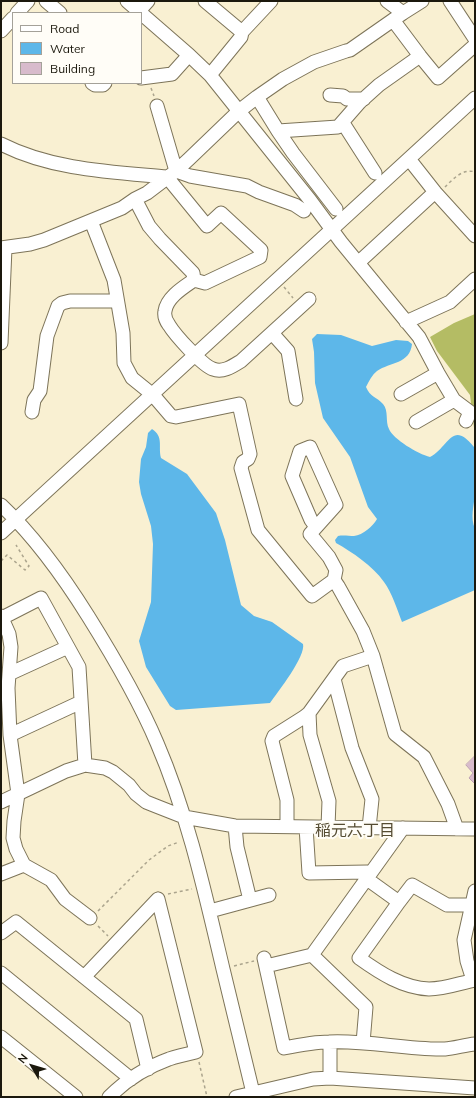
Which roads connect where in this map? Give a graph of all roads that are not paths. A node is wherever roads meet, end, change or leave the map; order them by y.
1 (28, 1) edge
2 (46, 1) edge
3 (127, 1) edge
4 (148, 1) edge
5 (205, 1) edge
6 (271, 1) edge
7 (387, 1) edge
8 (422, 1) edge
9 (450, 1) edge
10 (139, 11) joint
11 (18, 12) edge
12 (59, 12) edge
13 (142, 14) edge
14 (398, 16) junction
15 (12, 19) edge
16 (1, 31) edge
17 (242, 32) junction
18 (475, 39) edge
19 (475, 45) edge
20 (189, 55) junction
21 (420, 56) junction
22 (210, 75) junction
23 (144, 77) edge
24 (94, 84) edge
25 (104, 84) edge
26 (330, 95) dead end
27 (257, 97) junction
28 (475, 98) edge
29 (364, 99) junction
30 (157, 106) road end
31 (238, 110) junction
32 (343, 123) junction
33 (278, 131) junction
34 (1, 144) edge
35 (409, 159) junction
36 (375, 173) dead end
37 (172, 174) junction
38 (436, 193) junction
39 (135, 199) junction
40 (336, 209) dead end
41 (304, 211) dead end
42 (91, 221) junction
43 (332, 229) junction
44 (475, 236) edge
45 (3, 248) edge
46 (359, 262) junction
47 (475, 279) edge
48 (194, 280) junction
49 (118, 301) junction
50 (305, 302) road end
51 (406, 322) junction
52 (272, 332) junction
53 (1, 343) edge
54 (195, 355) junction
55 (438, 373) junction
56 (153, 394) junction
57 (401, 394) dead end
58 (296, 399) dead end
59 (454, 400) junction
60 (32, 412) dead end
61 (466, 421) dead end
62 (416, 422) dead end
63 (1, 505) edge
64 (16, 520) junction
65 (316, 527) junction
66 (1, 533) edge
67 (334, 580) junction
68 (1, 617) edge
69 (68, 647) junction
70 (373, 656) junction
71 (6, 679) edge
72 (334, 679) junction
73 (81, 702) junction
74 (310, 713) junction
75 (10, 735) junction
76 (84, 765) junction
77 (18, 794) junction
78 (1, 802) edge
79 (184, 817) junction
80 (235, 826) junction
81 (287, 826) junction
82 (306, 828) junction
83 (328, 828) junction
84 (369, 828) junction
85 (403, 828) junction
86 (457, 829) junction
87 (475, 829) edge
88 (24, 865) junction
89 (1, 874) edge
90 (369, 877) junction
91 (475, 891) edge
92 (269, 895) dead end
93 (250, 900) junction
94 (399, 902) junction
95 (471, 905) junction
96 (210, 911) junction
97 (90, 918) road end
98 (1, 933) edge
99 (312, 955) junction
100 (1, 973) edge
101 (84, 977) junction
102 (474, 980) edge
103 (1, 1037) edge
104 (330, 1042) junction
105 (363, 1043) junction
106 (475, 1044) edge
107 (148, 1069) junction
108 (131, 1078) junction
109 (330, 1078) junction
110 (475, 1088) edge
111 (436, 1091) edge
112 (254, 1095) edge
113 (76, 1097) edge
114 (109, 1097) edge
115 (236, 1097) edge

1 - 11 street
2 - 12 street
3 - 10 street
4 - 10 street
5 - 17 street
6 - 17 street
7 - 14 street
8 - 14 street
9 - 18 street
13 - 20 street
14 - 21 street
14 - 27 street
15 - 16 street
17 - 22 street
19 - 21 street
20 - 22 street
20 - 23 street
21 - 29 street
22 - 31 street
24 - 25 street
26 - 29 street
27 - 31 street
27 - 33 street
28 - 35 street
29 - 32 street
30 - 37 street
31 - 37 street
31 - 43 street
32 - 33 street
32 - 36 street
33 - 40 street
34 - 37 street
35 - 38 street
35 - 43 street
37 - 39 street
37 - 41 street
37 - 48 street
38 - 44 street
38 - 46 street
39 - 42 street
39 - 48 street
42 - 45 street
42 - 49 street
43 - 46 street
43 - 54 street
45 - 53 street
46 - 51 street
47 - 51 street
48 - 54 street
49 - 56 street
49 - 60 street
50 - 52 street
51 - 55 street
52 - 54 street
52 - 58 street
54 - 56 street
55 - 57 street
55 - 59 street
56 - 64 street
56 - 67 street
59 - 61 street
59 - 62 street
63 - 64 street
64 - 66 street
64 - 79 street
65 - 65 street
65 - 67 street
67 - 70 street
68 - 69 street
68 - 71 street
69 - 71 street
69 - 73 street
70 - 72 street
70 - 86 street
71 - 75 street
72 - 74 street
72 - 84 street
73 - 75 street
73 - 76 street
74 - 81 street
74 - 83 street
75 - 77 street
76 - 77 street
76 - 79 street
77 - 78 street
77 - 88 street
79 - 80 street
79 - 96 street
80 - 81 street
80 - 93 street
81 - 82 street
82 - 83 street
82 - 90 street
83 - 84 street
84 - 85 street
85 - 86 street
85 - 90 street
86 - 87 street
88 - 89 street
88 - 97 street
90 - 94 street
90 - 99 street
91 - 95 street
92 - 93 street
93 - 96 street
94 - 95 street
94 - 102 street
95 - 102 street
96 - 112 street
98 - 101 street
99 - 104 street
99 - 105 street
100 - 108 street
101 - 107 street
101 - 107 street
103 - 113 street
104 - 105 street
104 - 109 street
105 - 106 street
107 - 108 street
108 - 114 street
109 - 111 street
109 - 112 street
110 - 111 street
112 - 115 street

